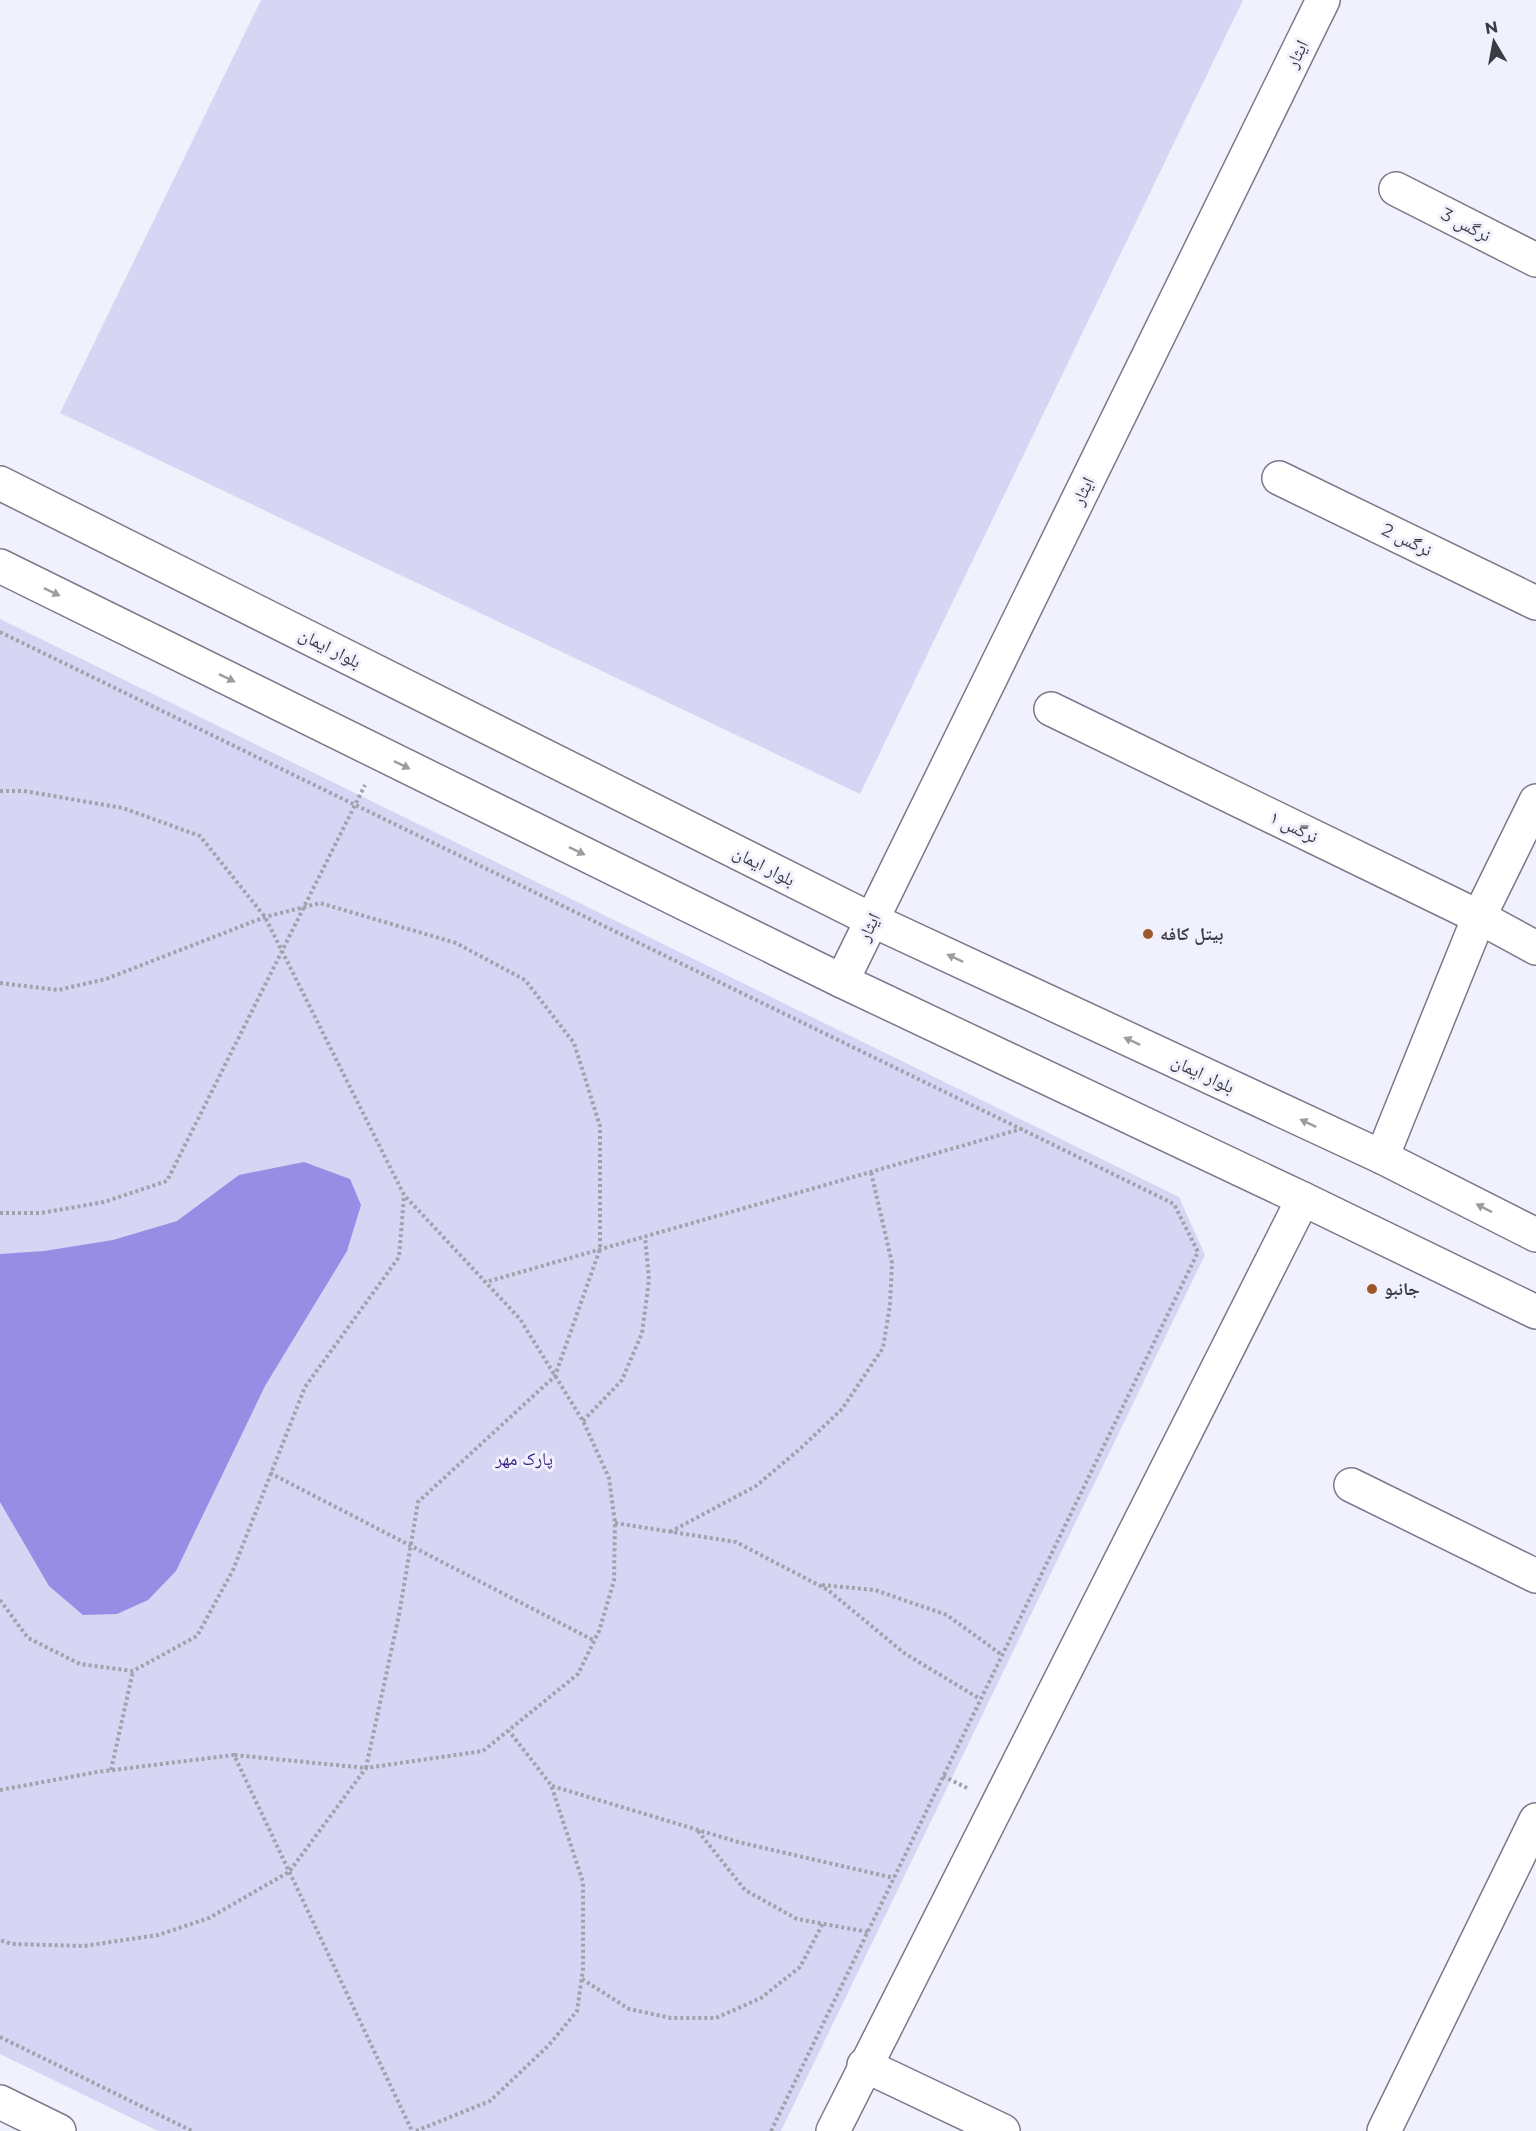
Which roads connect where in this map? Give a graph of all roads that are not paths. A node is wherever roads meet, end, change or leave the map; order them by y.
1 (1323, 0) edge
2 (1396, 189) dead end
3 (1536, 260) edge
4 (1279, 478) dead end
5 (0, 483) edge
6 (0, 566) edge
7 (1536, 603) edge
8 (1051, 709) dead end
9 (1536, 801) edge
10 (1479, 917) junction
11 (872, 920) junction
12 (1536, 948) edge
13 (842, 981) junction
14 (1382, 1157) junction
15 (1303, 1198) junction
16 (1536, 1235) edge
17 (1536, 1312) edge
18 (1351, 1485) dead end
19 (1536, 1576) edge
20 (1536, 1820) edge
21 (864, 2065) junction
22 (0, 2102) edge
23 (59, 2131) edge
24 (833, 2131) edge
25 (1003, 2131) edge
26 (1384, 2131) edge

1 - 11 street, ایثار
2 - 3 street, نرگس 3
4 - 7 street, نرگس 2
5 - 11 street, بلوار ایمان
6 -> 13 street
8 - 10 street, نرگس ۱
9 - 10 street
10 - 12 street, نرگس ۱
10 - 14 street
11 - 13 street, ایثار
14 -> 11 street, بلوار ایمان
13 - 15 street
16 -> 14 street, بلوار ایمان
15 - 17 street
15 - 21 street
18 - 19 street
20 - 26 street
21 - 24 street
21 - 25 street
22 - 23 street

